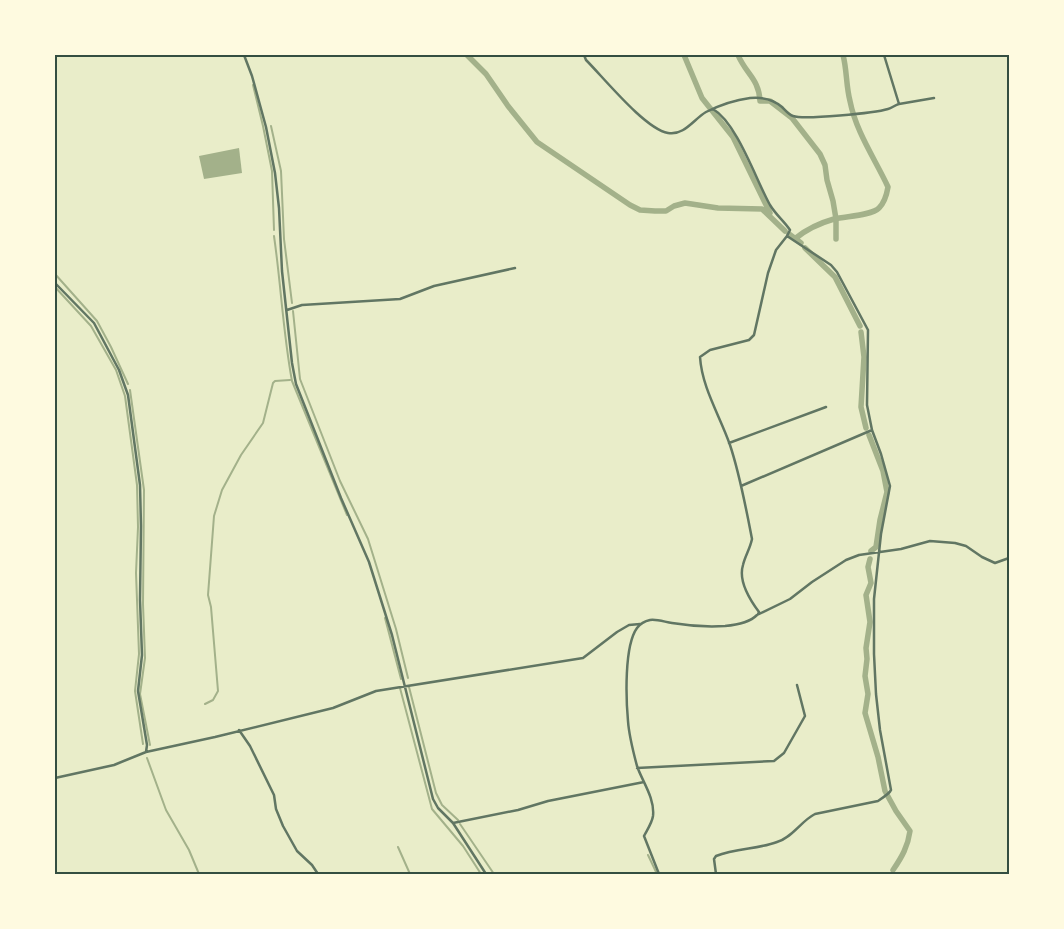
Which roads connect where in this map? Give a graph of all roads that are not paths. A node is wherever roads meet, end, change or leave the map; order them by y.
1 (244, 55) edge
2 (584, 55) edge
3 (884, 55) edge
4 (934, 98) dead end
5 (899, 104) junction
6 (721, 106) junction
7 (713, 109) junction
8 (718, 112) junction
9 (787, 236) junction
10 (515, 268) dead end
11 (55, 283) edge
12 (287, 310) junction
13 (826, 407) dead end
14 (872, 430) junction
15 (729, 443) junction
16 (741, 486) junction
17 (879, 552) junction
18 (1009, 558) edge
19 (757, 615) junction
20 (641, 623) junction
21 (405, 685) junction
22 (797, 685) dead end
23 (239, 730) junction
24 (146, 752) junction
25 (637, 768) junction
26 (55, 778) edge
27 (645, 782) junction
28 (453, 824) junction
29 (318, 874) edge
30 (486, 874) edge
31 (660, 874) edge
32 (716, 874) edge

1 - 12 street
2 - 7 street
3 - 5 street
4 - 5 street
5 - 6 street
6 - 7 street
6 - 8 street
7 - 8 street
8 - 9 street
9 - 14 street
9 - 15 street
10 - 12 street
11 - 24 street
12 - 21 street
13 - 15 street
14 - 16 street
14 - 17 street
15 - 16 street
16 - 19 street
17 - 18 street
17 - 19 street
17 - 32 street
19 - 20 street
20 - 21 street
20 - 25 street
21 - 23 street
21 - 28 street
22 - 25 street
23 - 24 street
23 - 29 street
24 - 26 street
25 - 27 street
27 - 28 street
27 - 31 street
28 - 30 street

